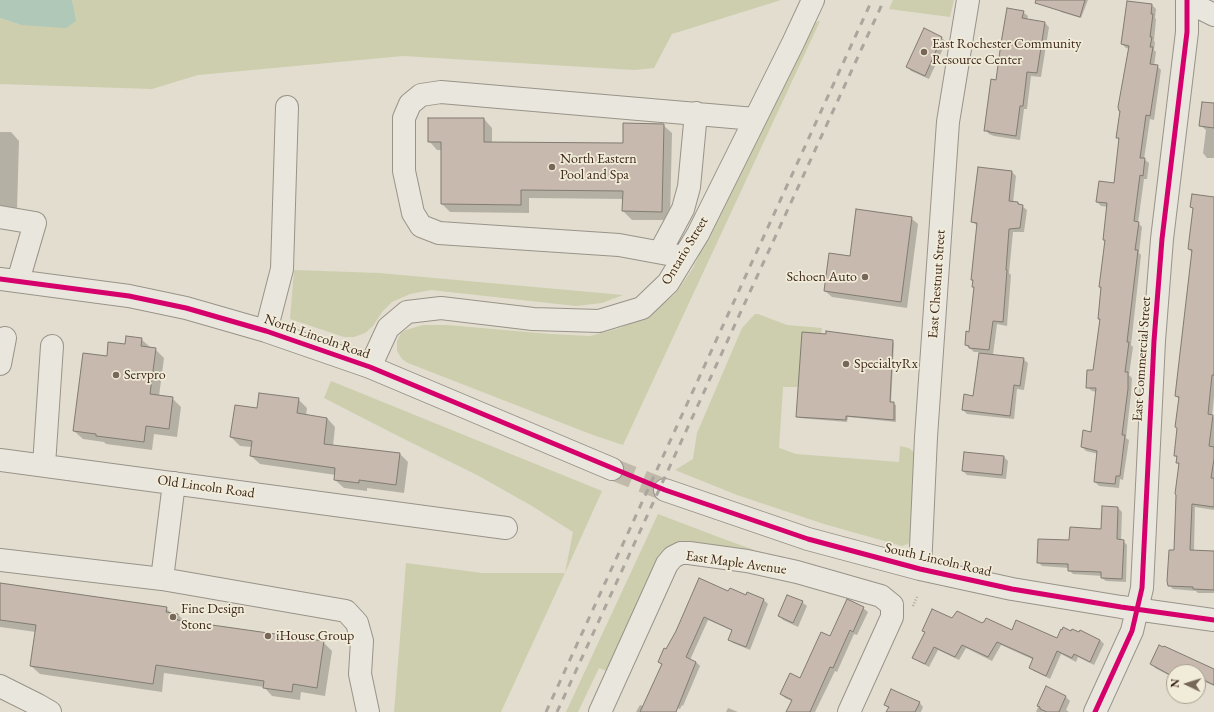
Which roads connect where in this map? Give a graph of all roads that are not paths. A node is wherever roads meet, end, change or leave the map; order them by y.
1 (813, 0) edge
2 (968, 0) edge
3 (1187, 0) edge
4 (1192, 0) edge
5 (1214, 15) edge
6 (287, 107) dead end
7 (696, 113) junction
8 (755, 119) junction
9 (0, 217) edge
10 (660, 252) junction
11 (684, 257) junction
12 (9, 280) edge
13 (266, 330) junction
14 (5, 338) dead end
15 (52, 346) dead end
16 (0, 364) edge
17 (370, 367) junction
18 (0, 460) edge
19 (44, 465) junction
20 (612, 469) tunnel mouth
21 (174, 483) junction
22 (665, 490) tunnel mouth
23 (506, 528) dead end
24 (0, 560) edge
25 (920, 569) junction
26 (162, 579) junction
27 (1137, 610) junction
28 (1214, 620) edge
29 (0, 686) edge
30 (50, 712) edge
31 (368, 712) edge
32 (600, 712) edge
33 (849, 712) edge
34 (1096, 712) edge

1 - 8 street, Ontario Street
2 - 25 street, East Chestnut Street
3 - 27 street, East Commercial Street
4 - 5 street
6 - 13 street
7 - 8 street
7 - 10 street
7 - 10 street
8 - 11 street, Ontario Street
9 - 12 street
10 - 11 street
11 - 17 street, Ontario Street
12 - 13 street, North Lincoln Road
13 - 17 street, North Lincoln Road
14 - 16 street
15 - 19 street
17 - 20 street, North Lincoln Road
18 - 19 street, Old Lincoln Road
19 - 21 street, Old Lincoln Road
21 - 23 street, Old Lincoln Road
21 - 26 street
22 - 25 street, South Lincoln Road
24 - 26 street
25 - 27 street, South Lincoln Road
26 - 31 street
27 - 28 street, South Lincoln Road
27 - 34 street, East Commercial Street
29 - 30 street
32 - 33 street, East Maple Avenue

